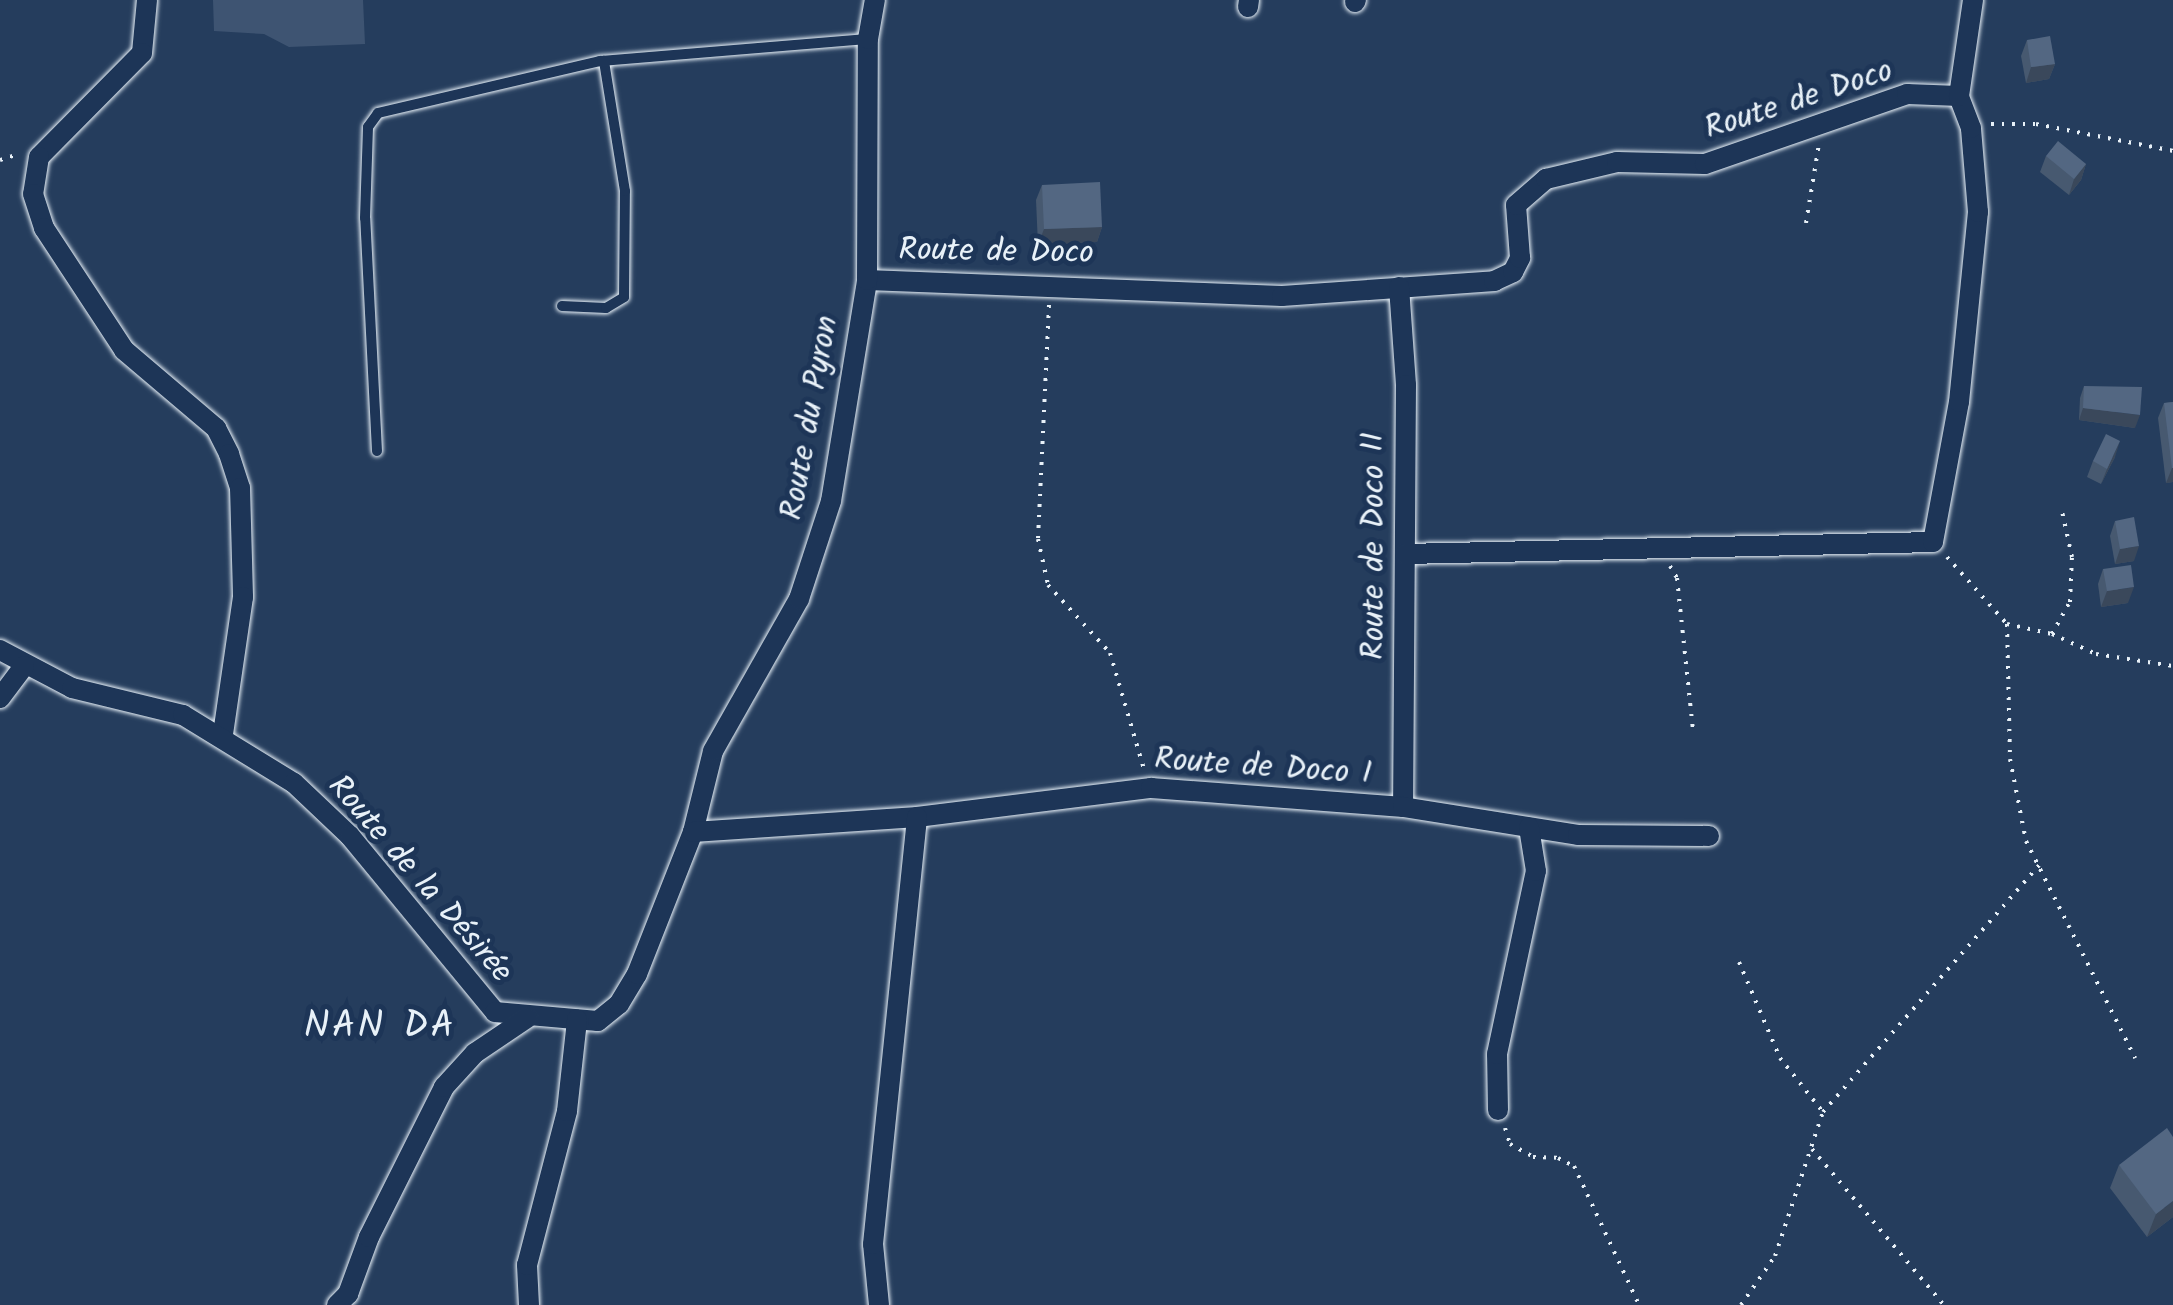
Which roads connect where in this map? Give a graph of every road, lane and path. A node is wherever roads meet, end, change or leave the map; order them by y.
1 (147, 0) edge
2 (875, 0) edge
3 (1972, 0) edge
4 (868, 40) junction
5 (604, 61) junction
6 (1959, 96) junction
7 (1823, 121) junction
8 (1970, 128) junction
9 (2173, 151) edge
10 (1806, 223) dead end
11 (867, 280) junction
12 (1399, 286) junction
13 (1050, 288) junction
14 (562, 306) dead end
15 (376, 451) dead end
16 (2062, 511) dead end
17 (1934, 542) junction
18 (1660, 548) junction
19 (1405, 554) junction
20 (2007, 624) junction
21 (2052, 634) junction
22 (0, 650) edge
23 (24, 666) junction
24 (2173, 666) edge
25 (0, 698) edge
26 (1693, 730) dead end
27 (223, 734) junction
28 (1151, 788) junction
29 (1403, 807) junction
30 (917, 817) junction
31 (1529, 828) junction
32 (693, 832) junction
33 (1709, 836) dead end
34 (2038, 866) junction
35 (1738, 962) dead end
36 (527, 1018) junction
37 (577, 1020) junction
38 (2135, 1058) dead end
39 (1498, 1110) joint
40 (1823, 1112) junction
41 (1812, 1149) junction
42 (344, 1301) edge
43 (529, 1305) edge
44 (879, 1305) edge
45 (1639, 1305) edge
46 (1741, 1305) edge
47 (1944, 1305) edge

1 - 27 street
2 - 4 street, Route du Pyron
3 - 6 street
4 - 5 lane
4 - 11 street, Route du Pyron
5 - 14 lane
5 - 15 lane
6 - 7 street, Route de Doco
6 - 8 street
7 - 10 path
7 - 12 street, Route de Doco
8 - 9 path
8 - 17 street
11 - 13 street, Route de Doco
11 - 32 street, Route du Pyron
12 - 13 street, Route de Doco
12 - 19 street, Route de Doco II
13 - 28 path
16 - 21 path
17 - 18 street
17 - 20 path
18 - 19 street
18 - 26 path
19 - 29 street, Route de Doco II
20 - 21 path
20 - 34 path
21 - 24 path
22 - 23 street, Route de la Désirée
23 - 25 street
23 - 27 street, Route de la Désirée
27 - 36 street, Route de la Désirée
28 - 29 street, Route de Doco I
28 - 30 street, Route de Doco I
29 - 31 street, Route de Doco I
30 - 32 street, Route de Doco I
30 - 44 street
31 - 33 street, Route de Doco I
31 - 39 street
32 - 37 street, Route du Pyron
34 - 38 path
34 - 40 path
35 - 40 path
36 - 37 street, Route du Pyron
36 - 42 street
37 - 43 street
39 - 45 path
40 - 41 path
41 - 46 path
41 - 47 path

